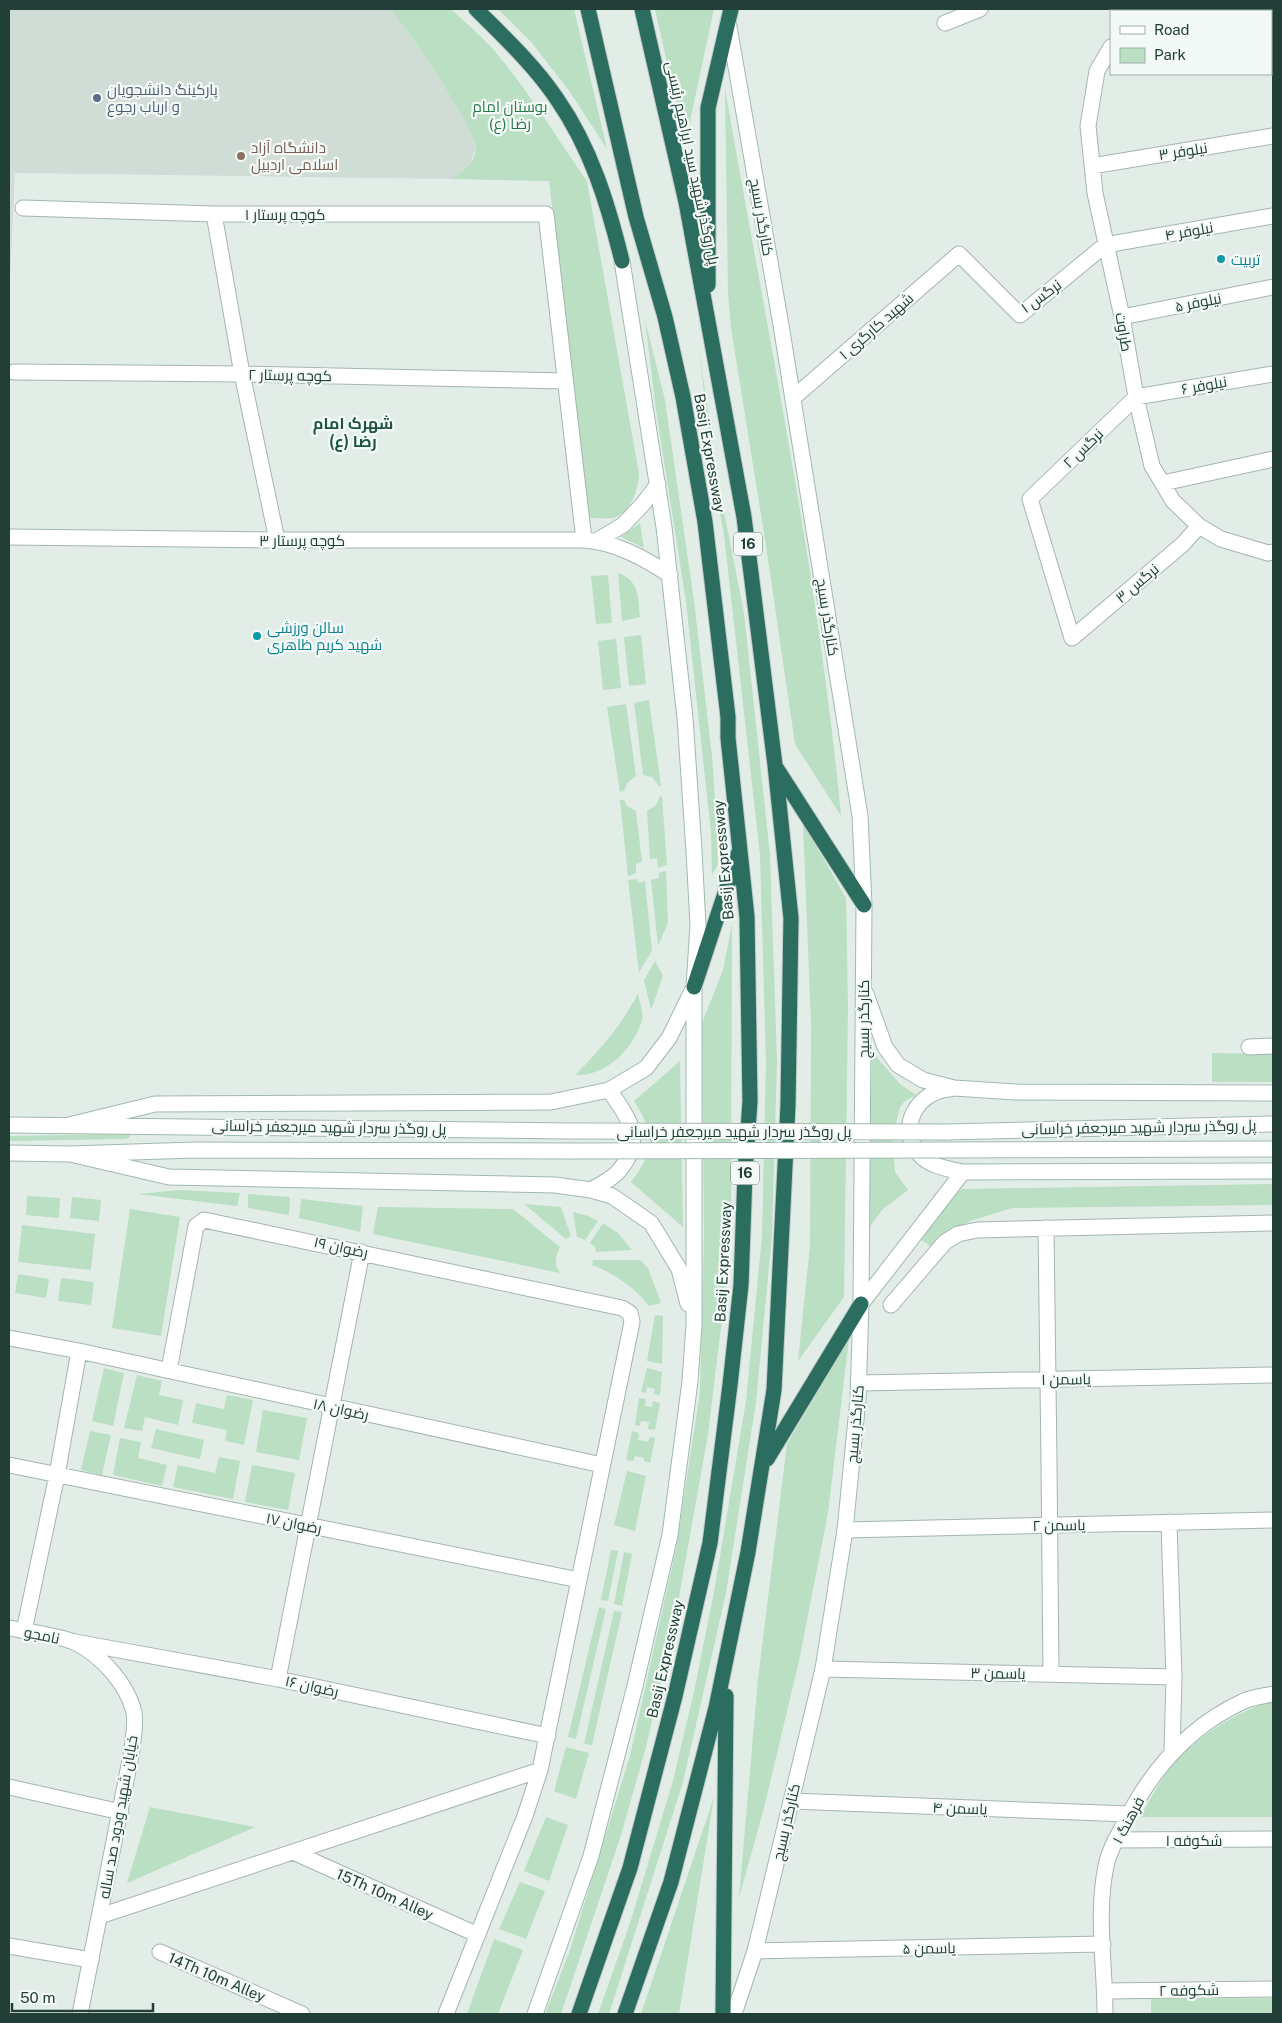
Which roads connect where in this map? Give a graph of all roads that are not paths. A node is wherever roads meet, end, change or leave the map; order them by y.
1 (476, 9) edge
2 (588, 9) edge
3 (642, 9) edge
4 (980, 9) edge
5 (729, 15) edge
6 (945, 23) dead end
7 (1110, 50) edge
8 (1104, 70) edge
9 (1273, 136) edge
10 (1092, 166) junction
11 (23, 208) dead end
12 (214, 214) junction
13 (1273, 216) edge
14 (1105, 245) junction
15 (960, 254) joint
16 (622, 261) joint
17 (1273, 287) edge
18 (1122, 317) junction
19 (708, 324) junction
20 (14, 372) dead end
21 (242, 374) junction
22 (1273, 374) edge
23 (565, 381) junction
24 (1136, 397) junction
25 (793, 398) junction
26 (1273, 458) edge
27 (1163, 483) junction
28 (658, 484) junction
29 (1199, 526) junction
30 (9, 537) edge
31 (277, 540) junction
32 (590, 541) junction
33 (1273, 552) edge
34 (670, 575) junction
35 (1072, 638) joint
36 (775, 765) junction
37 (740, 848) junction
38 (864, 905) junction
39 (863, 985) junction
40 (694, 987) junction
41 (1273, 1046) edge
42 (1249, 1047) dead end
43 (954, 1088) junction
44 (610, 1090) junction
45 (1273, 1093) edge
46 (1273, 1124) edge
47 (9, 1125) edge
48 (69, 1125) junction
49 (1273, 1149) edge
50 (9, 1153) edge
51 (70, 1154) junction
52 (1273, 1171) edge
53 (963, 1172) junction
54 (591, 1190) junction
55 (1273, 1223) edge
56 (1046, 1228) junction
57 (362, 1252) junction
58 (861, 1304) junction
59 (891, 1305) dead end
60 (694, 1325) junction
61 (9, 1338) edge
62 (79, 1351) junction
63 (169, 1370) junction
64 (1273, 1375) edge
65 (1049, 1379) junction
66 (859, 1383) junction
67 (332, 1407) junction
68 (602, 1465) junction
69 (9, 1466) edge
70 (762, 1467) junction
71 (56, 1475) junction
72 (1273, 1520) edge
73 (1169, 1522) junction
74 (1049, 1525) junction
75 (308, 1526) junction
76 (845, 1530) junction
77 (579, 1580) junction
78 (9, 1628) edge
79 (24, 1631) junction
80 (75, 1642) junction
81 (726, 1666) junction
82 (823, 1669) junction
83 (1051, 1674) junction
84 (1174, 1677) junction
85 (278, 1678) junction
86 (1273, 1694) edge
87 (548, 1736) junction
88 (1172, 1752) junction
89 (540, 1770) junction
90 (9, 1787) edge
91 (791, 1801) junction
92 (121, 1812) junction
93 (1129, 1814) junction
94 (1273, 1839) edge
95 (1116, 1840) junction
96 (293, 1852) junction
97 (100, 1916) junction
98 (478, 1935) junction
99 (1103, 1944) junction
100 (9, 1946) edge
101 (755, 1951) junction
102 (160, 1952) dead end
103 (91, 1960) junction
104 (1273, 1989) edge
105 (1105, 1991) junction
106 (80, 2014) edge
107 (302, 2014) edge
108 (446, 2014) edge
109 (535, 2014) edge
110 (579, 2014) edge
111 (625, 2014) edge
112 (723, 2014) edge
113 (734, 2014) edge
114 (1105, 2014) edge

1 - 16 highway
2 - 37 highway, Basij Expressway / 16
3 - 19 highway, پل روگذر شهید سید ابراهیم رئیسی
4 - 6 street
5 - 19 highway
5 - 25 street, کنارگذر بسیج
7 - 8 street, طراوت
8 - 10 street, طراوت
9 - 10 street, نیلوفر ۳
10 - 14 street, طراوت
11 - 12 street, کوچه پرستار ۱
12 - 21 street
12 - 23 street, کوچه پرستار ۱
13 - 14 street, نیلوفر ۴
14 - 15 street, نرگس ۱
14 - 18 street, طراوت
15 - 25 street, شهید کارگری ۱
16 - 28 street
17 - 18 street, نیلوفر ۵
18 - 24 street, طراوت
19 - 36 highway, Basij Expressway / 16
20 - 21 street, کوچه پرستار ۲
21 - 23 street, کوچه پرستار ۲
21 - 31 street
22 - 24 street, نیلوفر ۶
23 - 32 street
24 - 27 street, طراوت
24 - 35 street, نرگس ۲
25 - 38 street, کنارگذر بسیج
26 - 27 street
27 - 29 street, طراوت
28 - 32 street
28 - 34 street
29 - 33 street, طراوت
29 - 35 street, نرگس ۳
30 - 31 street, کوچه پرستار ۳
31 - 32 street, کوچه پرستار ۳
32 - 34 street
34 - 40 street
36 - 38 highway
36 - 70 highway, Basij Expressway / 16
37 - 40 highway
37 - 110 highway, Basij Expressway / 16
38 - 39 street, کنارگذر بسیج
39 - 43 street
39 - 58 street, کنارگذر بسیج
40 - 44 street
40 - 60 street
41 - 42 street
43 - 45 street
43 - 53 street
44 - 48 street
44 - 54 street
46 - 48 street, پل روگذر سردار شهید میرجعفر خراسانی, bridge
47 - 48 street
49 - 51 street, پل روگذر سردار شهید میرجعفر خراسانی, bridge
50 - 51 street
51 - 54 street
52 - 53 street
53 - 58 street
54 - 60 street
55 - 56 street
56 - 59 street
56 - 65 street
57 - 63 street, رضوان ۱۹
57 - 67 street
57 - 68 street, رضوان ۱۹
58 - 66 street, کنارگذر بسیج
58 - 70 highway
60 - 109 street
61 - 62 street, رضوان ۱۸
62 - 63 street, رضوان ۱۸
62 - 71 street
63 - 67 street, رضوان ۱۸
64 - 65 street, یاسمن ۱
65 - 66 street, یاسمن ۱
65 - 74 street
66 - 76 street, کنارگذر بسیج
67 - 68 street, رضوان ۱۸
67 - 75 street
68 - 77 street
69 - 71 street, رضوان ۱۷
70 - 81 highway, Basij Expressway / 16
71 - 75 street, رضوان ۱۷
71 - 79 street
72 - 73 street, یاسمن ۲
73 - 74 street, یاسمن ۲
73 - 84 street
74 - 76 street, یاسمن ۲
74 - 83 street
75 - 77 street, رضوان ۱۷
75 - 85 street
76 - 82 street, کنارگذر بسیج
77 - 87 street
78 - 79 street, نامجو
79 - 80 street, نامجو
80 - 85 street, رضوان ۱۶
80 - 92 street, خیابان شهید ودود صد ساله
81 - 111 highway, Basij Expressway / 16
81 - 112 highway
82 - 83 street, یاسمن ۳
82 - 91 street, کنارگذر بسیج
83 - 84 street, یاسمن ۳
84 - 88 street
85 - 87 street, رضوان ۱۶
86 - 88 street, فرهنگ ۱
87 - 89 street
88 - 93 street, فرهنگ ۱
89 - 96 street
89 - 98 street
90 - 92 street
91 - 93 street, یاسمن ۴
91 - 101 street, کنارگذر بسیج
92 - 97 street, خیابان شهید ودود صد ساله
93 - 95 street, فرهنگ ۱
94 - 95 street, شکوفه ۱
95 - 99 street, فرهنگ ۱
96 - 97 street
96 - 98 street, 15Th 10m Alley
97 - 103 street, خیابان شهید ودود صد ساله
98 - 108 street
99 - 101 street, یاسمن ۵
99 - 105 street, فرهنگ ۱
100 - 103 street
101 - 113 street, کنارگذر بسیج
102 - 107 street, 14Th 10m Alley
103 - 106 street, خیابان شهید ودود صد ساله
104 - 105 street, شکوفه ۲
105 - 114 street, فرهنگ ۱

